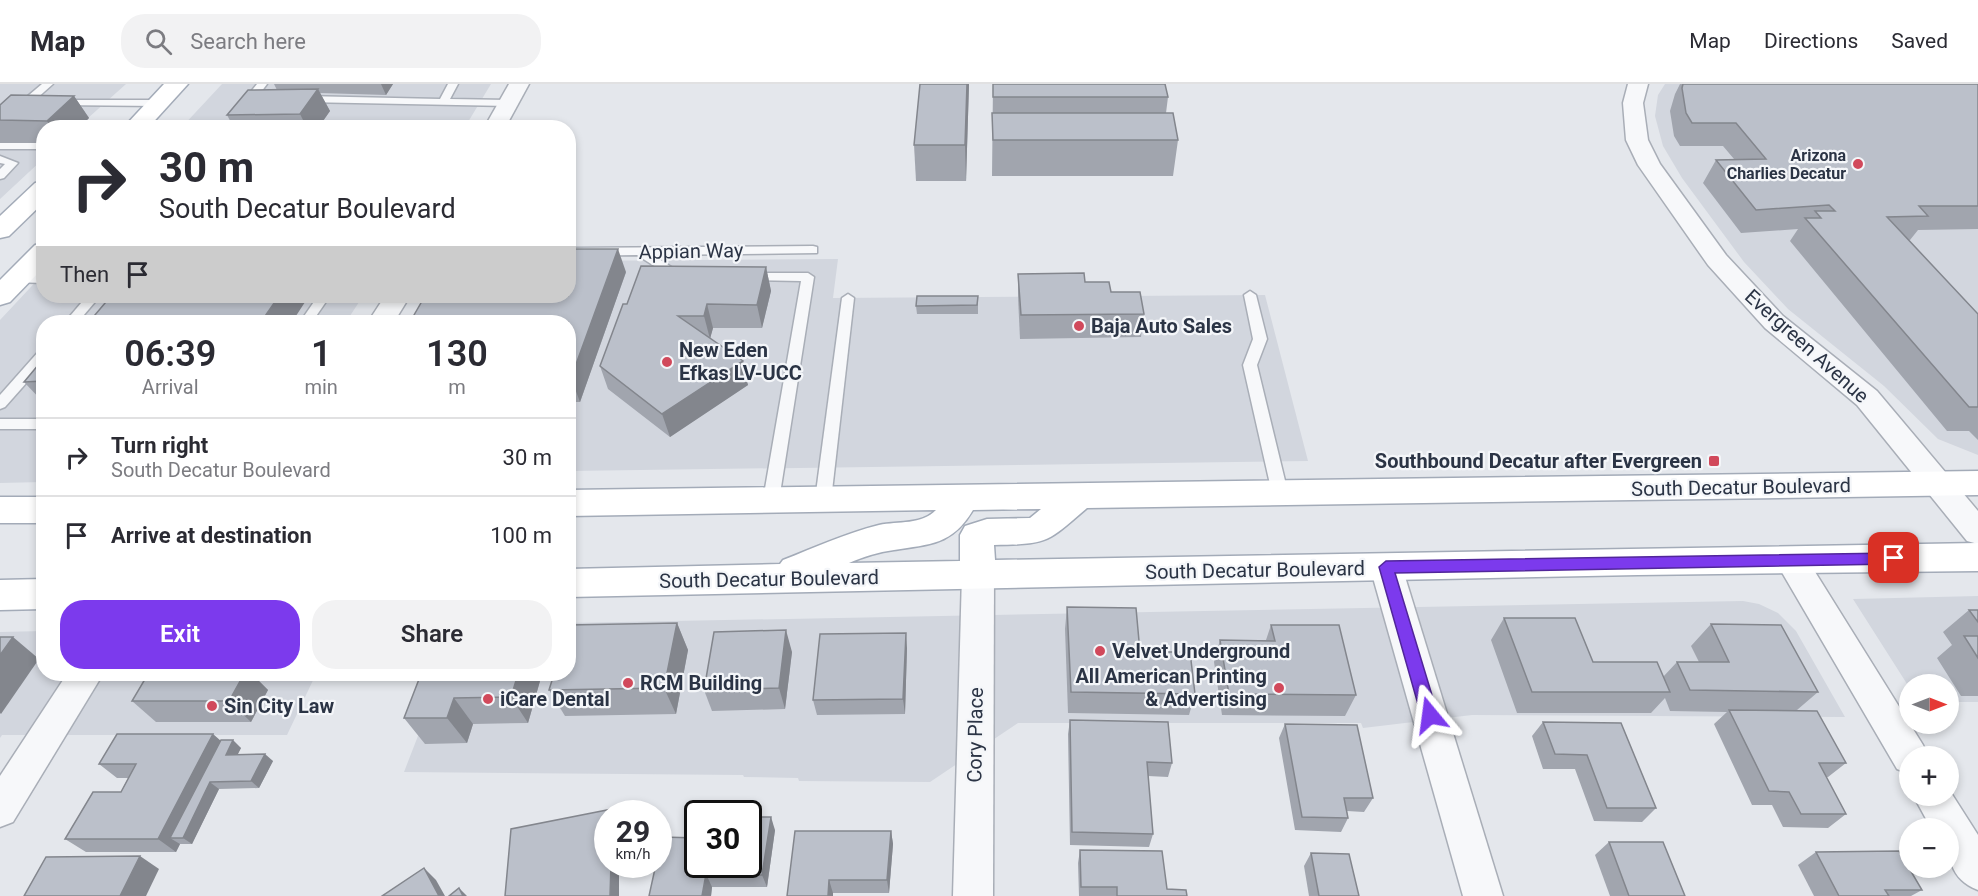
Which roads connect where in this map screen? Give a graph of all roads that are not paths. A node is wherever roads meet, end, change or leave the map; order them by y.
1 (48, 84) edge
2 (177, 84) edge
3 (262, 84) edge
4 (453, 84) edge
5 (519, 84) edge
6 (1638, 84) edge
7 (273, 99) edge
8 (296, 99) edge
9 (444, 100) junction
10 (158, 103) junction
11 (508, 103) junction
12 (142, 120) edge
13 (498, 120) edge
14 (0, 146) edge
15 (36, 146) edge
16 (0, 159) edge
17 (0, 176) edge
18 (36, 196) edge
19 (0, 230) edge
20 (813, 250) dead end
21 (639, 251) junction
22 (576, 252) edge
23 (36, 259) edge
24 (689, 277) edge
25 (737, 277) edge
26 (36, 281) edge
27 (8, 288) edge
28 (1250, 295) dead end
29 (848, 298) dead end
30 (88, 303) edge
31 (76, 315) edge
32 (36, 363) edge
33 (0, 405) edge
34 (0, 424) edge
35 (36, 424) edge
36 (1939, 483) junction
37 (1978, 483) edge
38 (1280, 493) junction
39 (1079, 496) junction
40 (963, 498) junction
41 (771, 500) junction
42 (823, 500) junction
43 (576, 503) edge
44 (36, 509) edge
45 (0, 510) edge
46 (1978, 532) edge
47 (1978, 557) edge
48 (1791, 560) junction
49 (1386, 567) junction
50 (978, 575) junction
51 (772, 578) junction
52 (576, 583) edge
53 (36, 594) edge
54 (0, 595) edge
55 (82, 681) edge
56 (1903, 746) edge
57 (1939, 806) edge
58 (0, 808) edge
59 (1978, 871) edge
60 (973, 896) edge
61 (1482, 896) edge

1 - 10 lane
2 - 10 main road
3 - 7 lane
4 - 9 lane
5 - 11 street
6 - 36 street, Evergreen Avenue
8 - 9 lane
9 - 11 lane
10 - 12 main road
11 - 13 street
14 - 15 lane
16 - 17 lane
18 - 19 main road
20 - 21 lane, Appian Way
21 - 22 lane, Appian Way
21 - 24 lane
23 - 27 main road
25 - 41 lane
26 - 27 lane
28 - 38 lane
29 - 42 lane
30 - 31 lane
32 - 33 lane
34 - 35 lane
36 - 37 main road, South Decatur Boulevard
36 - 38 main road, South Decatur Boulevard
36 - 46 street, Evergreen Avenue
38 - 39 main road, South Decatur Boulevard
39 - 40 main road, South Decatur Boulevard
39 - 50 main road
40 - 42 main road, South Decatur Boulevard
40 - 51 main road
41 - 42 main road, South Decatur Boulevard
41 - 43 main road, South Decatur Boulevard
44 - 45 main road
47 - 48 main road, South Decatur Boulevard
48 - 49 main road, South Decatur Boulevard
48 - 56 street
49 - 50 main road, South Decatur Boulevard
49 - 61 street
50 - 51 main road, South Decatur Boulevard
50 - 60 street, Cory Place
51 - 52 main road, South Decatur Boulevard
53 - 54 main road
55 - 58 street
57 - 59 street

